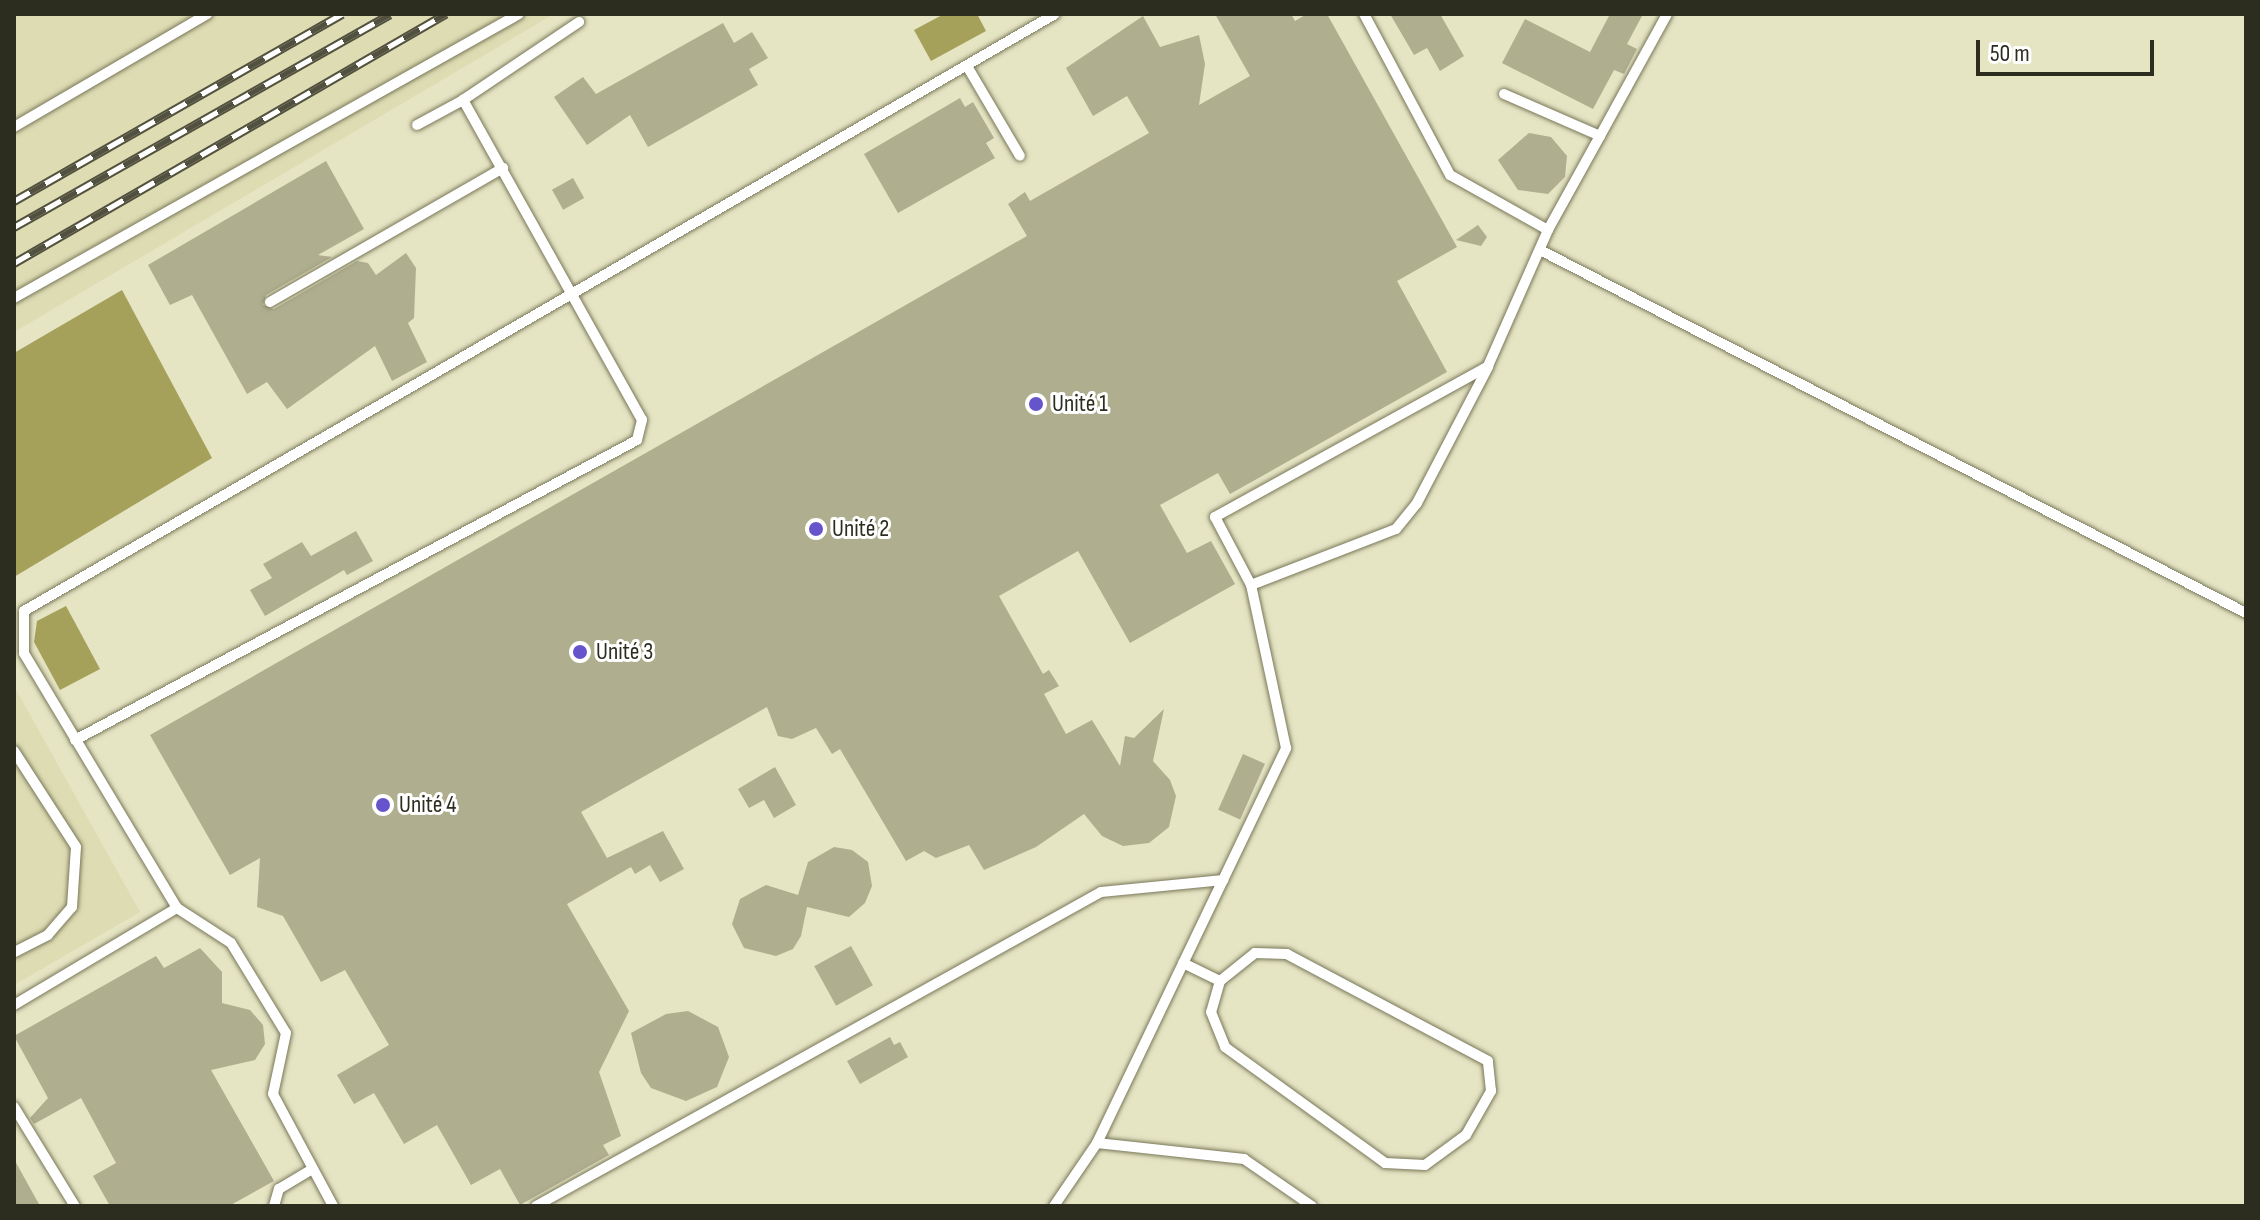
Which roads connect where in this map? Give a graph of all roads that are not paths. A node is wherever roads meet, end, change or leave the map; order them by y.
1 (207, 14) edge
2 (519, 14) edge
3 (1055, 14) edge
4 (1364, 14) edge
5 (1667, 14) edge
6 (579, 22) dead end
7 (967, 66) junction
8 (1504, 94) dead end
9 (463, 100) junction
10 (417, 125) dead end
11 (14, 127) edge
12 (1600, 136) junction
13 (1020, 156) dead end
14 (503, 168) junction
15 (1548, 230) junction
16 (1540, 250) junction
17 (576, 295) junction
18 (14, 298) edge
19 (270, 302) dead end
20 (1488, 366) junction
21 (1251, 585) junction
22 (2246, 613) edge
23 (75, 740) junction
24 (14, 751) edge
25 (1223, 880) junction
26 (177, 908) junction
27 (14, 952) edge
28 (1183, 963) junction
29 (1220, 981) junction
30 (14, 1005) edge
31 (14, 1107) edge
32 (1097, 1143) junction
33 (312, 1169) junction
34 (75, 1206) edge
35 (274, 1206) edge
36 (333, 1206) edge
37 (536, 1206) edge
38 (1054, 1206) edge
39 (1312, 1206) edge

1 - 11 lane
2 - 18 lane
3 - 7 lane
4 - 15 lane
5 - 12 lane
6 - 9 lane
7 - 13 lane
7 - 17 lane
8 - 12 lane
9 - 10 lane
9 - 14 lane
12 - 15 lane
14 - 17 lane
14 - 19 lane
15 - 16 lane
16 - 20 lane
16 - 22 lane
17 - 23 lane
17 - 23 lane
20 - 21 lane
20 - 21 lane
21 - 25 lane
23 - 26 lane
24 - 27 lane
25 - 28 lane
25 - 37 lane
26 - 30 lane
26 - 33 lane
28 - 29 lane
28 - 32 lane
29 - 29 lane
31 - 34 lane
32 - 38 lane
32 - 39 lane
33 - 35 lane
33 - 36 lane

